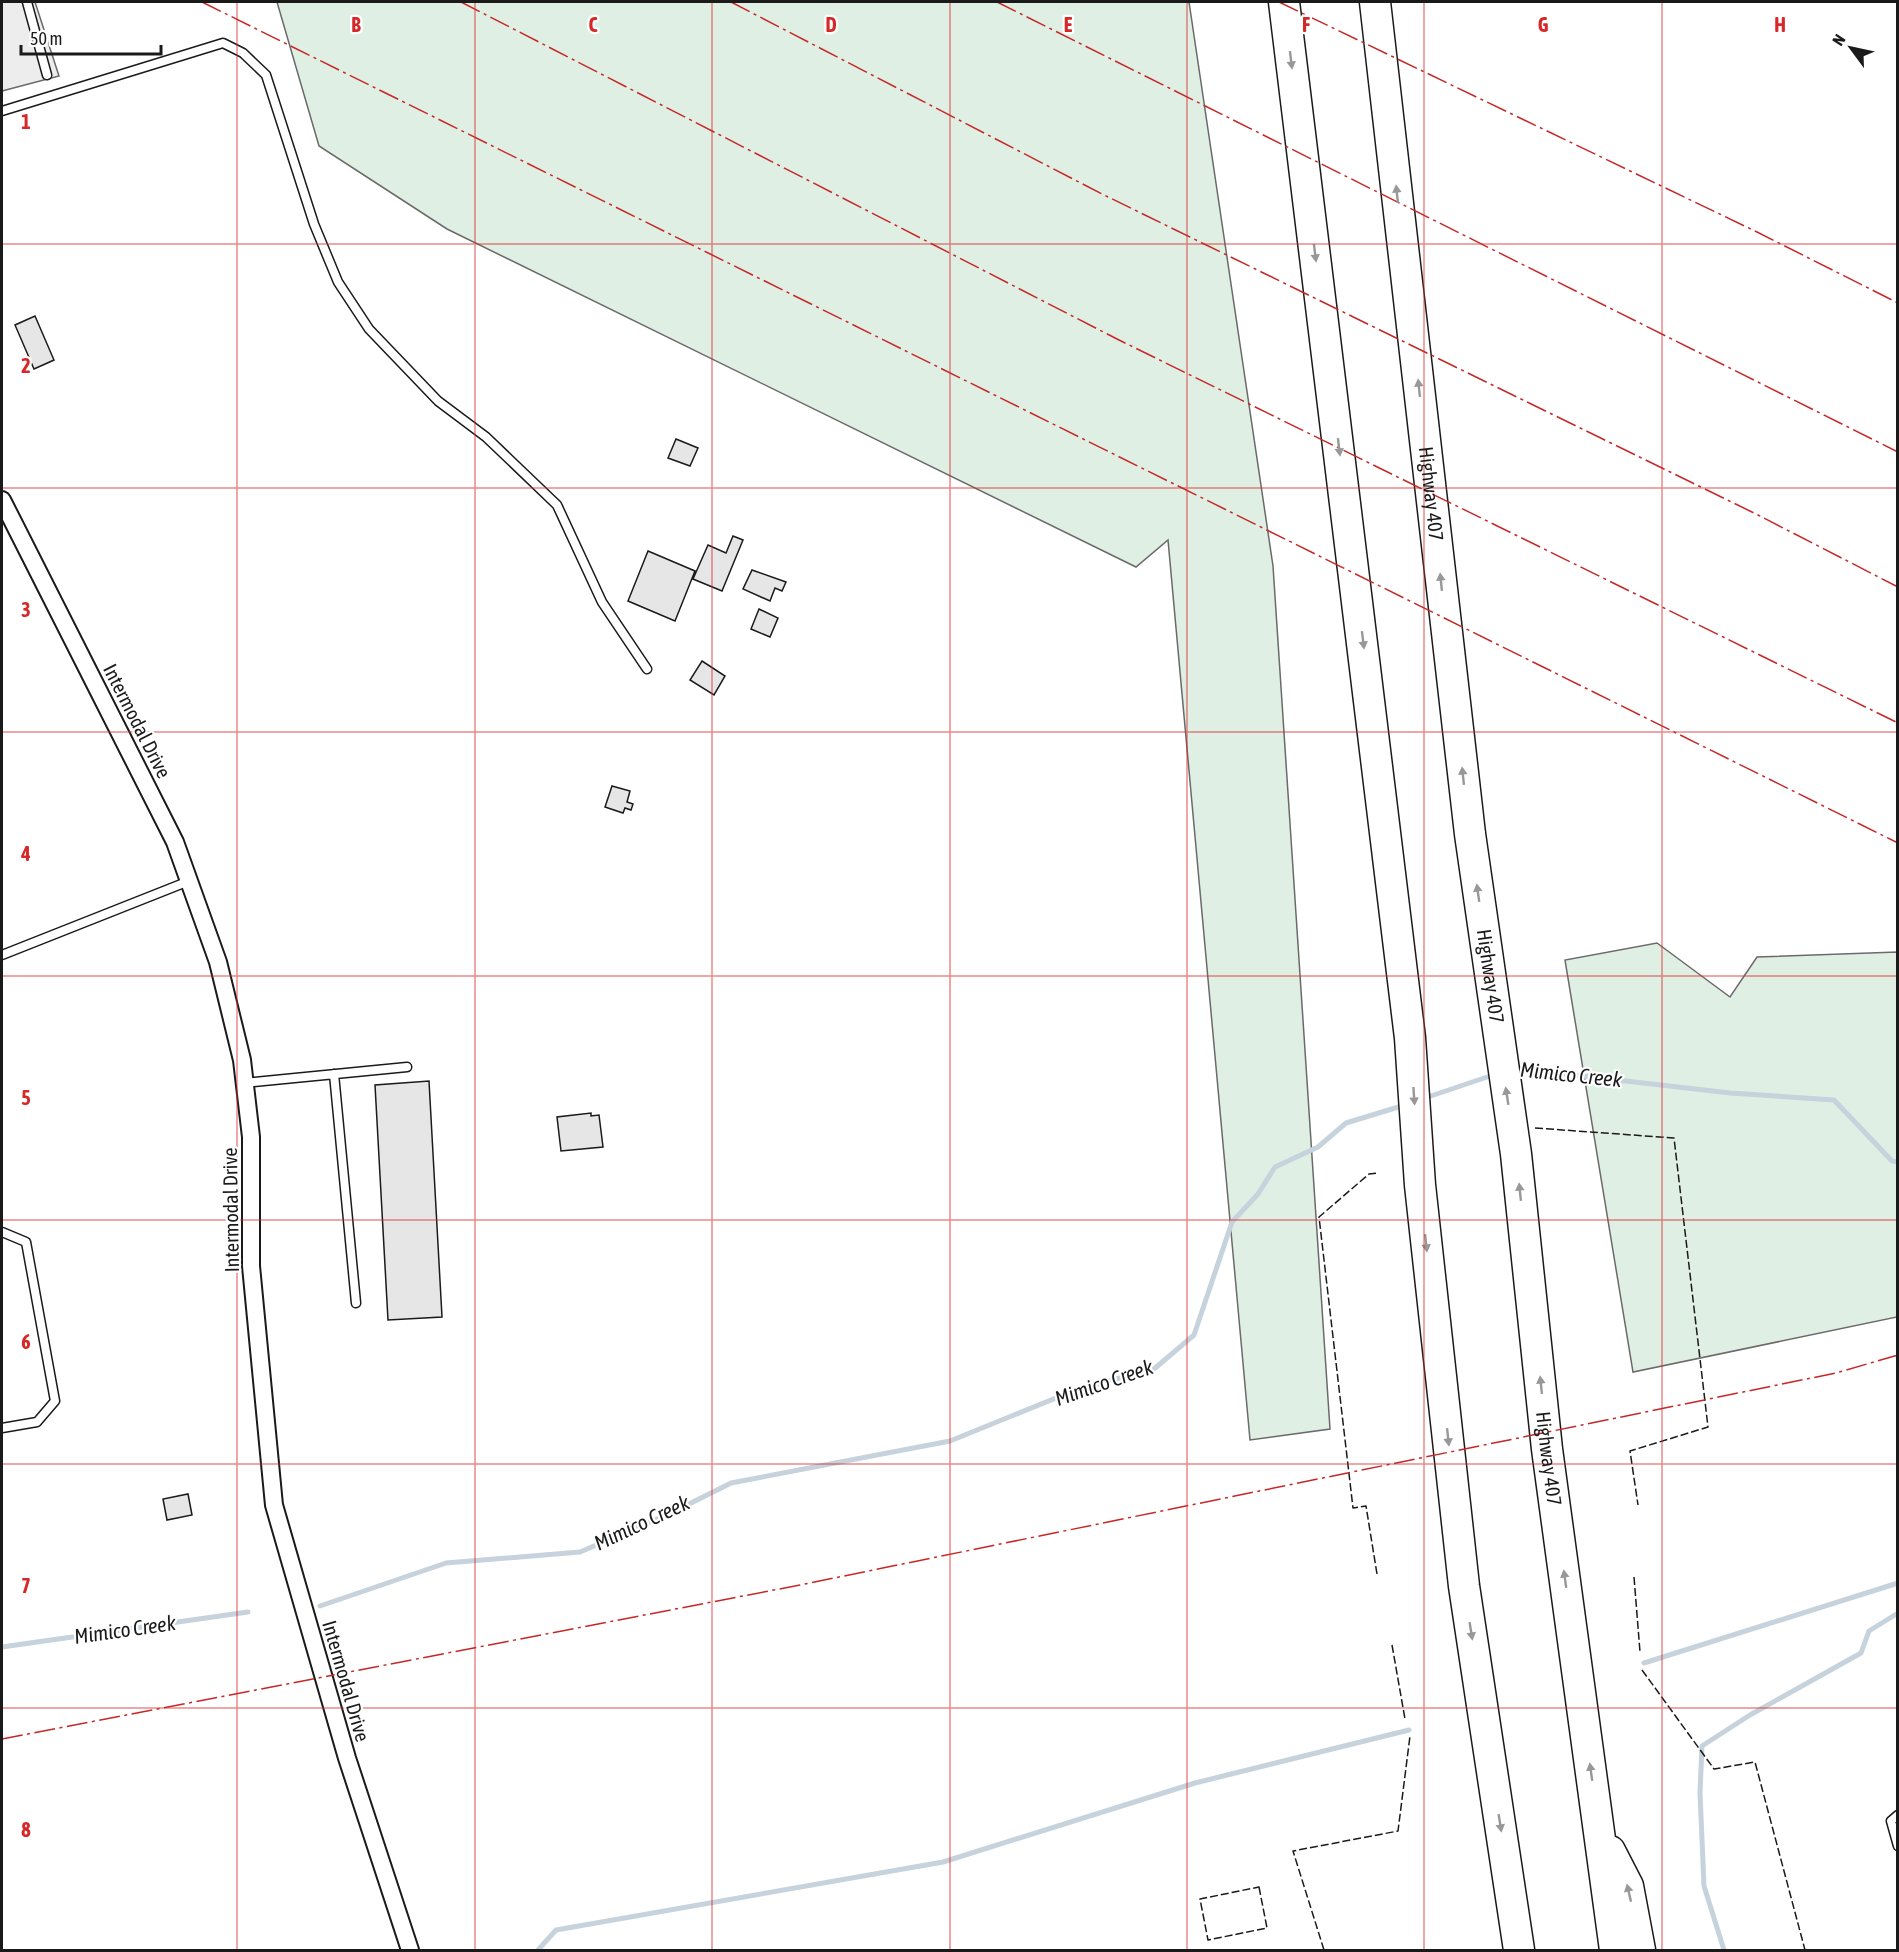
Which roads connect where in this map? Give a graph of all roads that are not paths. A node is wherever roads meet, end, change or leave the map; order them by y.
1 (27, 2) edge
2 (1284, 2) edge
3 (1375, 2) edge
4 (47, 75) dead end
5 (2, 111) edge
6 (2, 500) edge
7 (647, 669) dead end
8 (189, 880) junction
9 (2, 955) edge
10 (407, 1067) dead end
11 (334, 1074) junction
12 (244, 1083) junction
13 (2, 1232) edge
14 (356, 1303) dead end
15 (2, 1428) edge
16 (1898, 1815) edge
17 (1599, 1830) junction
18 (1898, 1846) edge
19 (410, 1950) edge
20 (1519, 1950) edge
21 (1615, 1950) edge
22 (1640, 1950) edge

1 - 4 lane
2 -> 20 highway
17 -> 3 highway, Highway 407
5 - 7 lane
6 - 8 street, Intermodal Drive
8 - 9 lane
8 - 12 street, Intermodal Drive
10 - 11 lane
11 - 12 lane
11 - 14 lane
12 - 19 street, Intermodal Drive
13 - 15 lane
16 - 18 lane
17 - 21 highway, Highway 407
22 -> 17 highway

